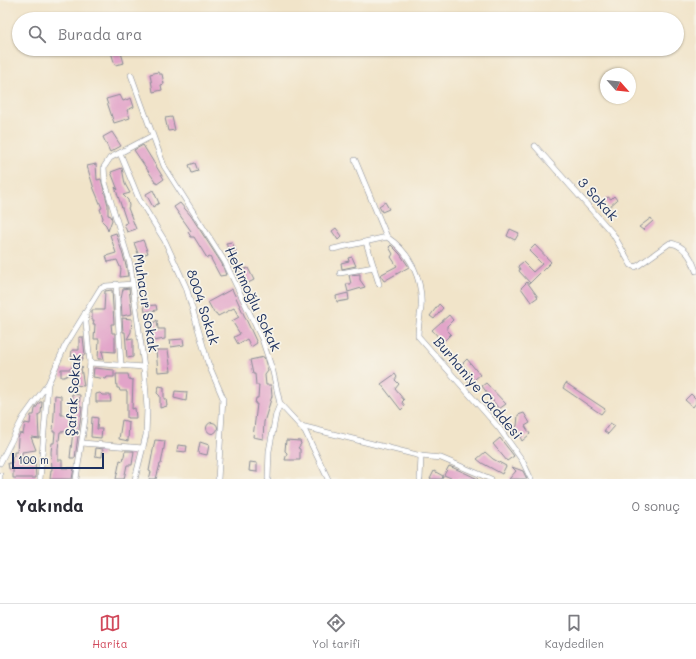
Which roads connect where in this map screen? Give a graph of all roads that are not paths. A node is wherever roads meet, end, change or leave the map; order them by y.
1 (131, 75) dead end
2 (152, 136) junction
3 (535, 146) dead end
4 (120, 153) junction
5 (355, 160) dead end
6 (387, 238) junction
7 (366, 242) junction
8 (333, 249) dead end
9 (374, 267) junction
10 (696, 271) edge
11 (340, 273) dead end
12 (116, 284) junction
13 (133, 284) junction
14 (380, 284) dead end
15 (85, 313) junction
16 (90, 363) junction
17 (121, 365) junction
18 (144, 367) junction
19 (48, 384) junction
20 (280, 404) junction
21 (301, 426) junction
22 (82, 443) junction
23 (143, 448) junction
24 (421, 456) junction
25 (0, 462) edge
26 (0, 475) edge
27 (481, 476) edge
28 (0, 479) edge
29 (40, 479) edge
30 (76, 479) edge
31 (135, 479) edge
32 (218, 479) edge
33 (268, 479) edge
34 (328, 479) edge
35 (420, 479) edge
36 (491, 479) edge
37 (531, 479) edge

1 - 2 street, Hekimoğlu Sokak
2 - 4 street, Muhacır Sokak
2 - 20 street, Hekimoğlu Sokak
3 - 10 street, 3 Sokak
4 - 13 street, Muhacır Sokak
4 - 32 street, 8004 Sokak
5 - 6 street, Burhaniye Caddesi
6 - 7 street
6 - 37 street, Burhaniye Caddesi
7 - 8 street
7 - 9 street
9 - 11 street
9 - 14 street
12 - 13 street
12 - 15 street
12 - 17 street
13 - 18 street, Muhacır Sokak
15 - 16 street, Şafak Sokak
15 - 19 street
16 - 17 street
16 - 22 street, Şafak Sokak
17 - 18 street
18 - 23 street, Muhacır Sokak
19 - 25 street
19 - 29 street
20 - 21 street
20 - 33 street
21 - 24 street
21 - 34 street
22 - 23 street
22 - 30 street, Şafak Sokak
23 - 31 street, Muhacır Sokak
24 - 27 street
24 - 35 street
26 - 28 street
27 - 36 street

